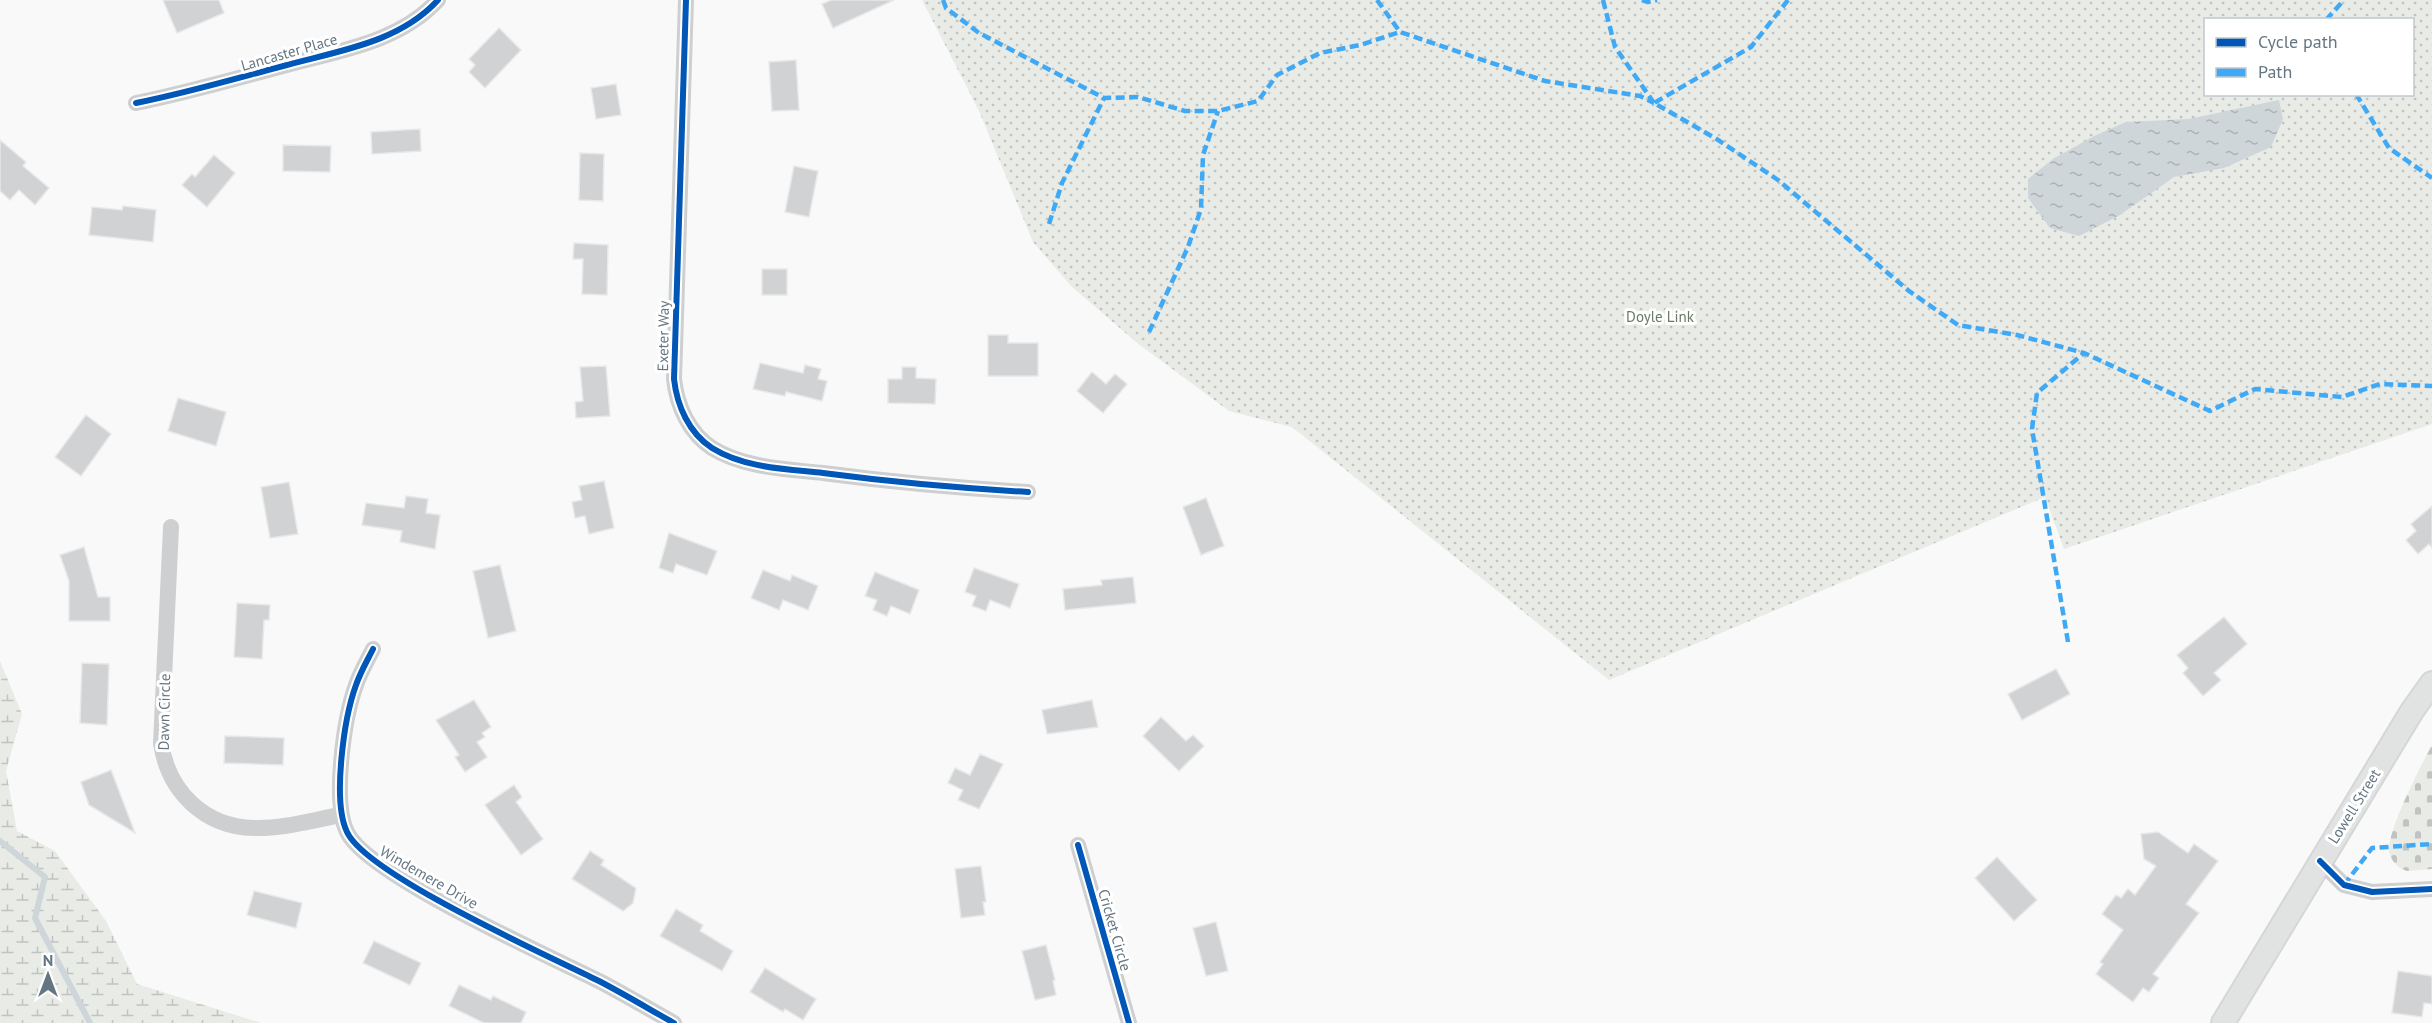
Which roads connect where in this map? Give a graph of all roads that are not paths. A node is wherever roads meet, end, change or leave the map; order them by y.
1 (438, 0) edge
2 (686, 0) edge
3 (136, 103) dead end
4 (1028, 492) dead end
5 (171, 527) dead end
6 (373, 649) dead end
7 (2432, 683) edge
8 (341, 815) junction
9 (1078, 844) dead end
10 (2320, 861) junction
11 (2432, 889) edge
12 (674, 1023) edge
13 (1129, 1023) edge
14 (2223, 1023) edge

1 - 3 street, Lancaster Place
2 - 4 street, Exeter Way
5 - 8 street, Dawn Circle
6 - 8 street, Windemere Drive
7 - 10 main road, Lowell Street
8 - 12 street, Windemere Drive
9 - 13 street, Cricket Circle
10 - 11 street
10 - 14 main road, Lowell Street

